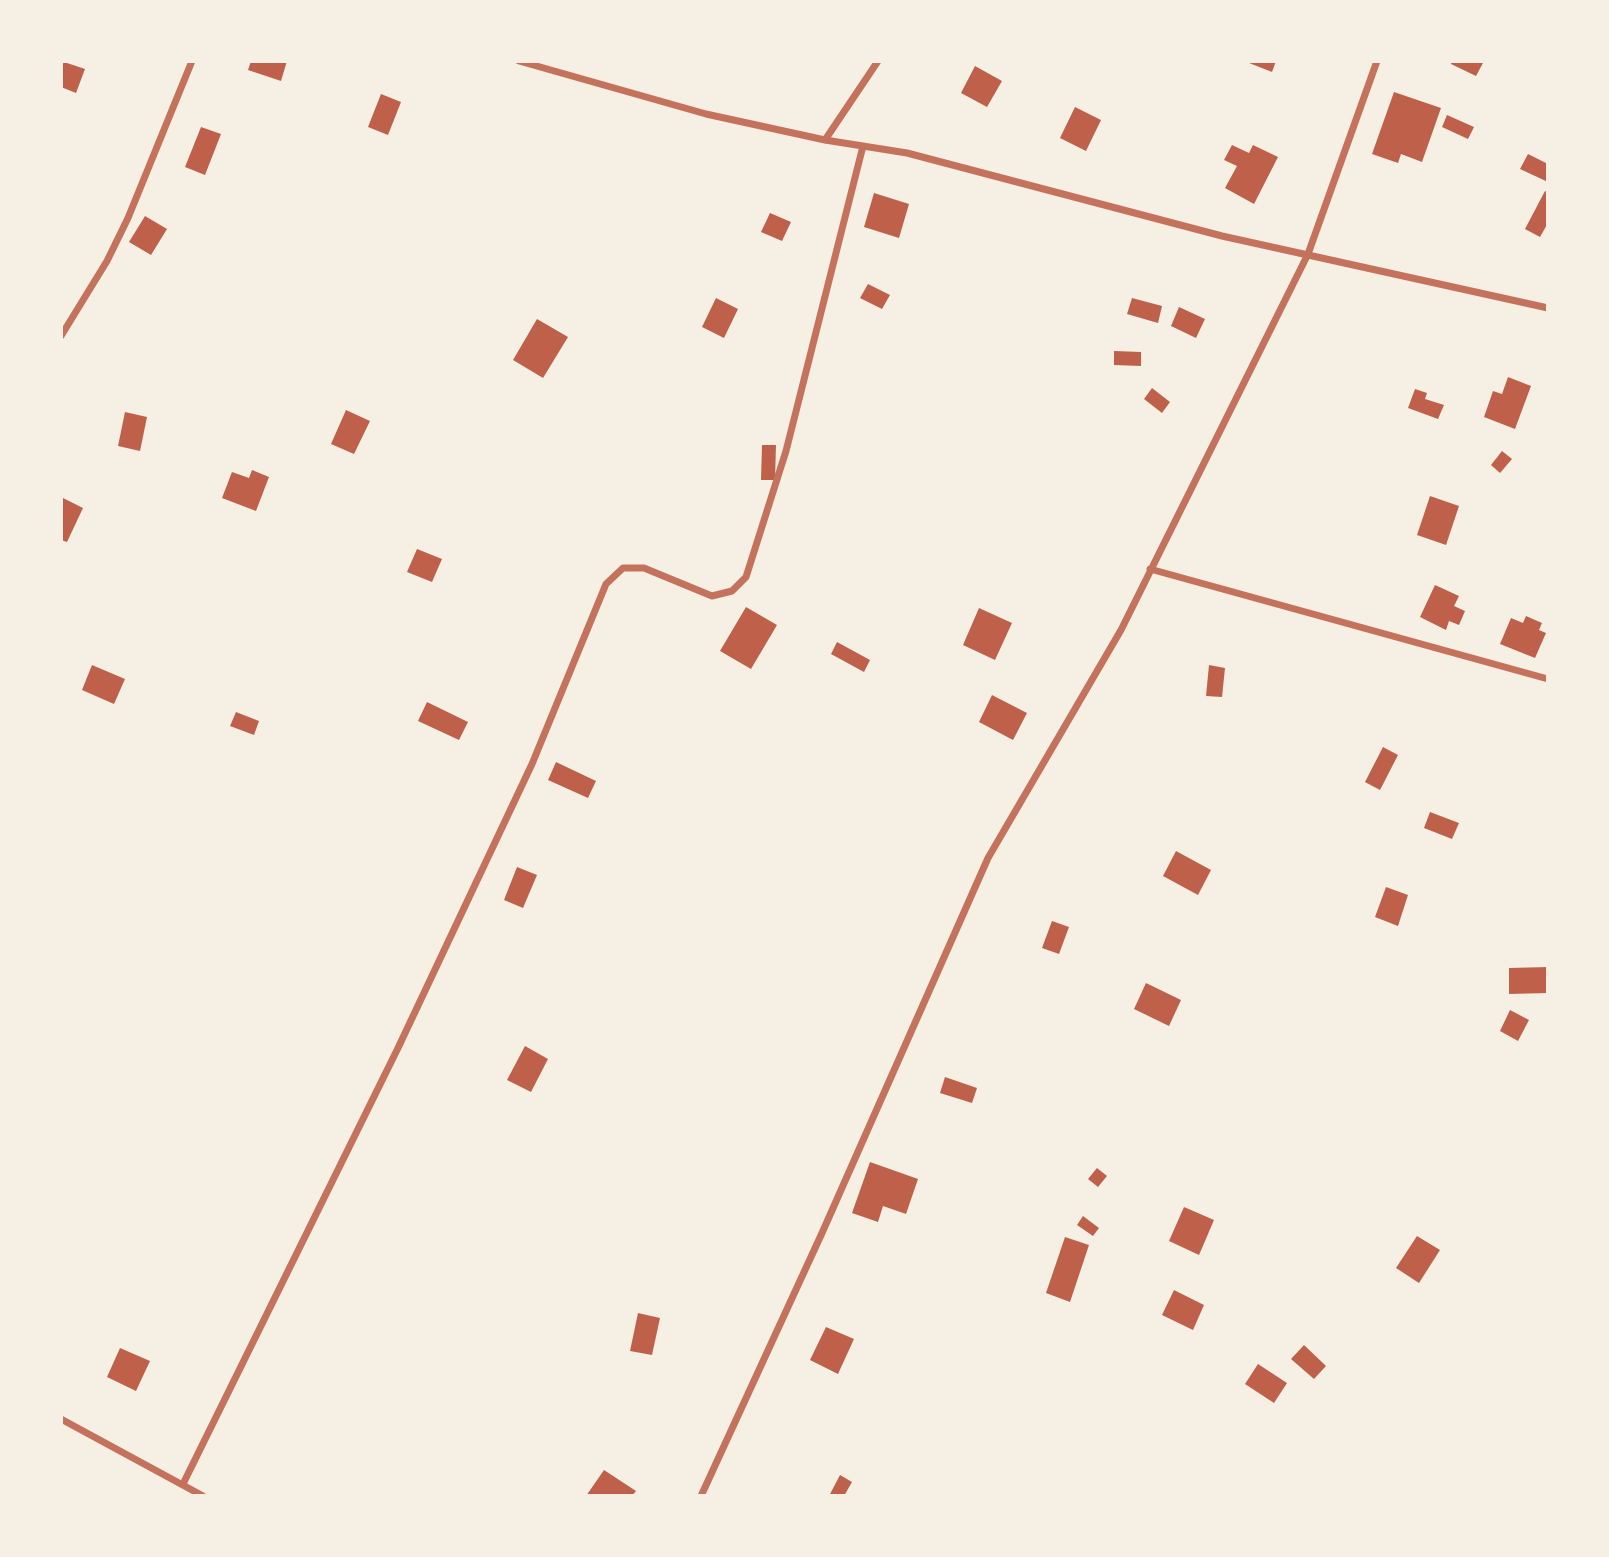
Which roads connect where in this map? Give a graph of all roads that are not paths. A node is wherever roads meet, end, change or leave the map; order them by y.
1 (192, 61) edge
2 (519, 61) edge
3 (878, 61) edge
4 (1377, 61) edge
5 (825, 141) junction
6 (863, 146) junction
7 (1308, 254) junction
8 (1548, 307) edge
9 (61, 336) edge
10 (1150, 569) junction
11 (1548, 679) edge
12 (61, 1419) edge
13 (183, 1485) junction
14 (203, 1496) edge
15 (701, 1496) edge

1 - 9 street
2 - 5 street
3 - 5 street
4 - 7 street
5 - 6 street
6 - 7 street
6 - 13 street
7 - 8 street
7 - 10 street
10 - 11 street
10 - 15 street
12 - 13 street
13 - 14 street

